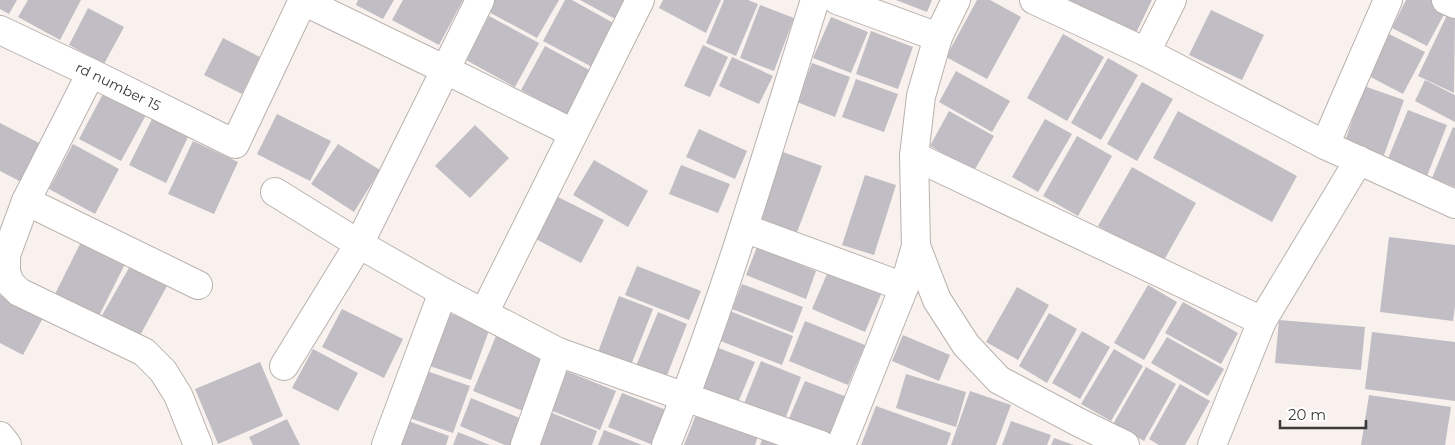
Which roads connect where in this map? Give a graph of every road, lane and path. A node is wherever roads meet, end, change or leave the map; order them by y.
1 (480, 0) edge
2 (640, 0) edge
3 (814, 0) edge
4 (837, 0) edge
5 (956, 0) edge
6 (1034, 0) edge
7 (1172, 0) edge
8 (1388, 0) edge
9 (1446, 0) edge
10 (303, 1) edge
11 (1455, 4) edge
12 (0, 30) edge
13 (938, 37) junction
14 (1146, 52) junction
15 (446, 70) junction
16 (91, 73) junction
17 (573, 134) junction
18 (1325, 144) junction
19 (914, 156) junction
20 (1359, 160) junction
21 (275, 192) dead end
22 (26, 201) junction
23 (1455, 204) edge
24 (744, 228) junction
25 (359, 244) junction
26 (916, 246) junction
27 (198, 285) dead end
28 (904, 287) junction
29 (443, 292) junction
30 (484, 313) junction
31 (1262, 321) junction
32 (558, 352) junction
33 (284, 366) dead end
34 (686, 397) junction
35 (0, 436) edge
36 (7, 445) edge
37 (198, 445) edge
38 (386, 445) edge
39 (525, 445) edge
40 (666, 445) edge
41 (821, 445) edge
42 (841, 445) edge
43 (1125, 445) edge
44 (1212, 445) edge

1 - 15 street
2 - 17 street
3 - 24 street
4 - 13 street
5 - 13 street
6 - 14 street
7 - 14 street
8 - 18 street
9 - 11 street
10 - 15 street
10 - 16 street, rd number 15
12 - 16 street, rd number 15
13 - 19 street
14 - 18 street
15 - 17 street
15 - 25 street
16 - 22 street
17 - 30 street
18 - 20 street
19 - 26 street
19 - 31 street
20 - 23 street
20 - 31 street
21 - 25 street
22 - 27 street
22 - 37 street
24 - 28 street
24 - 34 street
25 - 29 street
25 - 33 street
26 - 28 street
26 - 43 street
28 - 42 street
29 - 30 street
29 - 38 street
30 - 32 street
31 - 44 street
32 - 34 street
32 - 39 street
34 - 40 street
34 - 41 street
35 - 36 street

